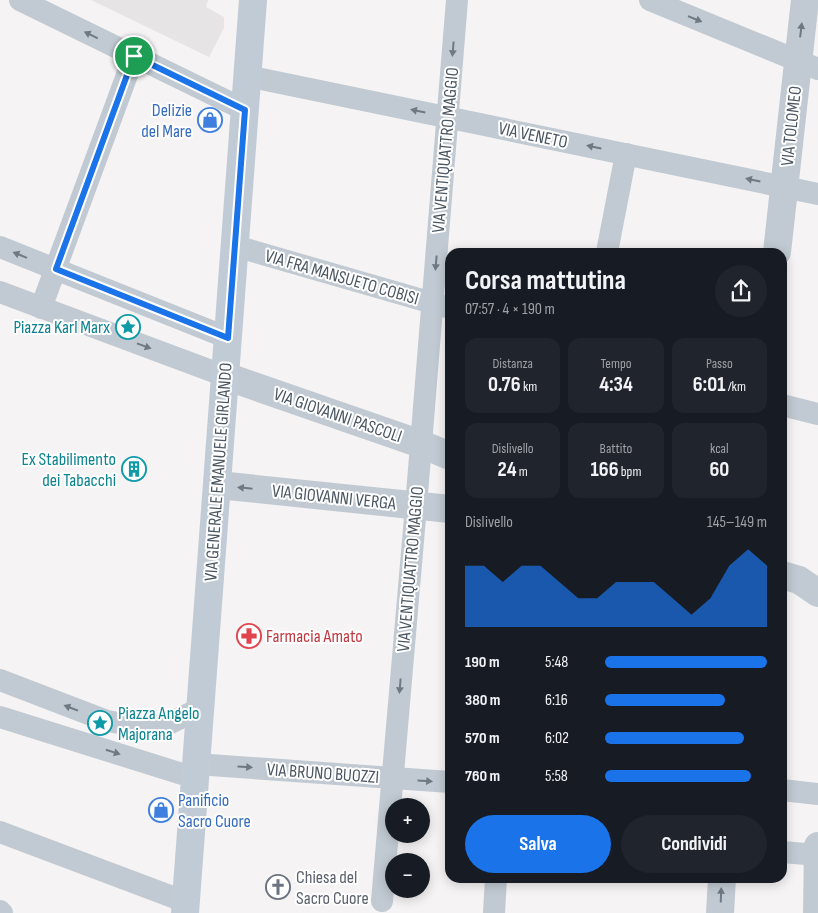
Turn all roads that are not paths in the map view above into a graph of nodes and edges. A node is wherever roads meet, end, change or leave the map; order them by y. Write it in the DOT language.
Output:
graph roads {
  1 [pos="20,0"];
  2 [pos="253,0"];
  3 [pos="457,0"];
  4 [pos="650,0"];
  5 [pos="805,0"];
  6 [pos="134,56"];
  7 [pos="808,65"];
  8 [pos="247,76"];
  9 [pos="245,110"];
  10 [pos="448,117"];
  11 [pos="626,154"];
  12 [pos="784,187"];
  13 [pos="818,194"];
  14 [pos="0,246"];
  15 [pos="235,246"];
  16 [pos="608,248"];
  17 [pos="777,248"];
  18 [pos="59,260"];
  19 [pos="0,292"];
  20 [pos="441,306"];
  21 [pos="41,308"];
  22 [pos="228,338"];
  23 [pos="225,376"];
  24 [pos="787,406"];
  25 [pos="818,414"];
  26 [pos="421,444"];
  27 [pos="445,454"];
  28 [pos="218,485"];
  29 [pos="416,506"];
  30 [pos="445,508"];
  31 [pos="0,680"];
  32 [pos="200,708"];
  33 [pos="0,717"];
  34 [pos="196,771"];
  35 [pos="392,778"];
  36 [pos="445,782"];
  37 [pos="787,791"];
  38 [pos="818,794"];
  39 [pos="0,832"];
  40 [pos="787,852"];
  41 [pos="818,852"];
  42 [pos="496,883"];
  43 [pos="722,883"];
  44 [pos="382,900"];
  45 [pos="186,907"];
  46 [pos="494,913"];
  47 [pos="720,913"];
  48 [pos="817,913"];
  6 -- 1 [label="street, one-way"];
  2 -- 8 [label="main road, VIA GENERALE EMANUELE GIRLANDO"];
  3 -- 10 [label="street, VIA VENTIQUATTRO MAGGIO, one-way"];
  4 -- 7 [label="street, one-way"];
  7 -- 5 [label="street, VIA TOLOMEO, one-way"];
  6 -- 9 [label="street"];
  6 -- 18 [label="street"];
  7 -- 12 [label="street, VIA TOLOMEO"];
  8 -- 9 [label="main road, VIA GENERALE EMANUELE GIRLANDO"];
  10 -- 8 [label="street, VIA VENETO, one-way"];
  9 -- 15 [label="main road, VIA GENERALE EMANUELE GIRLANDO"];
  11 -- 10 [label="street, VIA VENETO, one-way"];
  10 -- 20 [label="street, VIA VENTIQUATTRO MAGGIO, one-way"];
  12 -- 11 [label="street, VIA VENETO, one-way"];
  11 -- 16 [label="street"];
  12 -- 13 [label="street, VIA VENETO"];
  12 -- 17 [label="street, VIA TOLOMEO"];
  18 -- 14 [label="street, one-way"];
  15 -- 20 [label="street, VIA FRA MANSUETO COBISI"];
  15 -- 22 [label="main road, VIA GENERALE EMANUELE GIRLANDO"];
  18 -- 21 [label="street"];
  18 -- 22 [label="street"];
  19 -- 21 [label="street"];
  20 -- 26 [label="street, VIA VENTIQUATTRO MAGGIO"];
  21 -- 23 [label="street, one-way"];
  22 -- 23 [label="main road, VIA GENERALE EMANUELE GIRLANDO"];
  23 -- 26 [label="street, VIA GIOVANNI PASCOLI"];
  23 -- 28 [label="main road, VIA GENERALE EMANUELE GIRLANDO"];
  24 -- 25 [label="street"];
  26 -- 27 [label="street, VIA GIOVANNI PASCOLI"];
  26 -- 29 [label="street, VIA VENTIQUATTRO MAGGIO"];
  29 -- 28 [label="street, VIA GIOVANNI VERGA, one-way"];
  28 -- 32 [label="main road, VIA GENERALE EMANUELE GIRLANDO"];
  29 -- 30 [label="street, VIA GIOVANNI VERGA"];
  29 -- 35 [label="street, VIA VENTIQUATTRO MAGGIO, one-way"];
  32 -- 31 [label="street, one-way"];
  32 -- 34 [label="main road, VIA GENERALE EMANUELE GIRLANDO"];
  33 -- 34 [label="street, VIA BRUNO BUOZZI, one-way"];
  34 -- 35 [label="street, VIA BRUNO BUOZZI, one-way"];
  34 -- 45 [label="main road, VIA GENERALE EMANUELE GIRLANDO"];
  35 -- 36 [label="street, VIA BRUNO BUOZZI, one-way"];
  35 -- 44 [label="street, VIA VENTIQUATTRO MAGGIO"];
  37 -- 38 [label="street"];
  39 -- 45 [label="street"];
  40 -- 41 [label="street"];
  41 -- 48 [label="street"];
  42 -- 46 [label="street"];
  47 -- 43 [label="street, one-way"];
}
